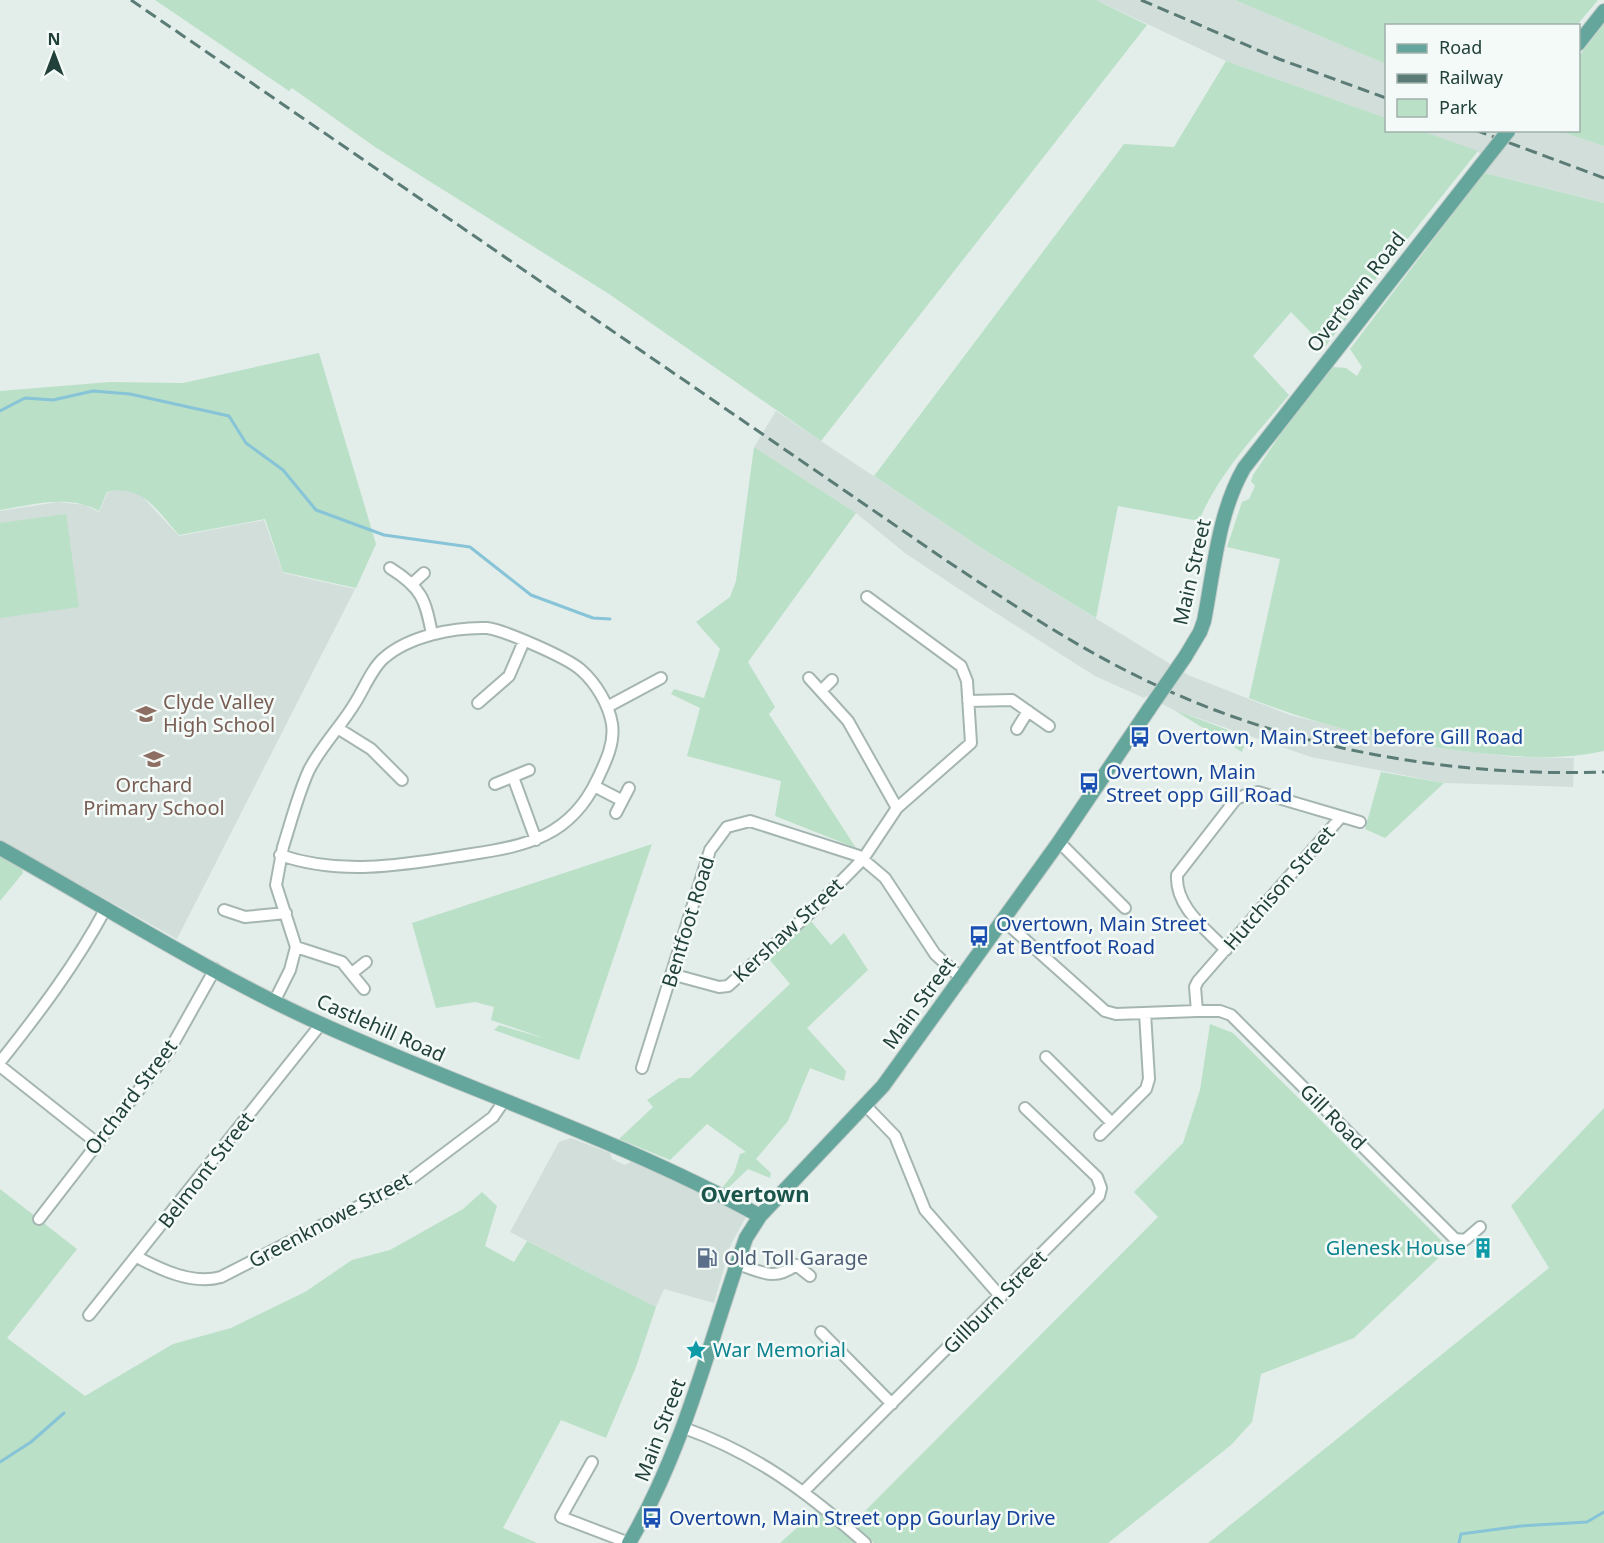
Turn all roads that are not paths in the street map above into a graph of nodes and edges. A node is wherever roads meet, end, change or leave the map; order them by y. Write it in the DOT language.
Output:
graph roads {
  1 [pos="1604,11"];
  2 [pos="1580,41"];
  3 [pos="1507,132"];
  4 [pos="1236,481"];
  5 [pos="390,568"];
  6 [pos="424,573"];
  7 [pos="413,583"];
  8 [pos="867,597"];
  9 [pos="432,634"];
  10 [pos="524,640"];
  11 [pos="661,678"];
  12 [pos="809,678"];
  13 [pos="831,680"];
  14 [pos="821,691"];
  15 [pos="968,701"];
  16 [pos="477,703"];
  17 [pos="607,707"];
  18 [pos="1028,711"];
  19 [pos="1049,726"];
  20 [pos="339,729"];
  21 [pos="1017,729"];
  22 [pos="529,770"];
  23 [pos="513,777"];
  24 [pos="402,780"];
  25 [pos="495,784"];
  26 [pos="594,786"];
  27 [pos="630,788"];
  28 [pos="621,800"];
  29 [pos="897,808"];
  30 [pos="616,813"];
  31 [pos="1341,817"];
  32 [pos="1360,822"];
  33 [pos="536,840"];
  34 [pos="1059,842"];
  35 [pos="0,848"];
  36 [pos="280,855"];
  37 [pos="863,859"];
  38 [pos="106,908"];
  39 [pos="1125,908"];
  40 [pos="224,910"];
  41 [pos="286,913"];
  42 [pos="1003,920"];
  43 [pos="296,947"];
  44 [pos="1226,950"];
  45 [pos="366,962"];
  46 [pos="215,969"];
  47 [pos="352,973"];
  48 [pos="671,975"];
  49 [pos="962,979"];
  50 [pos="364,989"];
  51 [pos="274,1002"];
  52 [pos="1197,1011"];
  53 [pos="1145,1013"];
  54 [pos="321,1024"];
  55 [pos="1046,1056"];
  56 [pos="0,1064"];
  57 [pos="642,1068"];
  58 [pos="504,1101"];
  59 [pos="866,1106"];
  60 [pos="1025,1108"];
  61 [pos="1112,1123"];
  62 [pos="1100,1135"];
  63 [pos="97,1143"];
  64 [pos="760,1216"];
  65 [pos="39,1219"];
  66 [pos="1480,1227"];
  67 [pos="137,1257"];
  68 [pos="737,1264"];
  69 [pos="810,1276"];
  70 [pos="1001,1297"];
  71 [pos="89,1316"];
  72 [pos="821,1332"];
  73 [pos="892,1404"];
  74 [pos="684,1428"];
  75 [pos="592,1462"];
  76 [pos="804,1491"];
  77 [pos="629,1543"];
  78 [pos="864,1543"];
  1 -- 2 [label="main road"];
  3 -- 4 [label="main road, Overtown Road, bridge"];
  4 -- 34 [label="main road, Main Street, bridge"];
  5 -- 7 [label="street"];
  6 -- 7 [label="street"];
  7 -- 9 [label="street"];
  8 -- 15 [label="street"];
  9 -- 10 [label="street"];
  9 -- 20 [label="street"];
  10 -- 16 [label="street"];
  10 -- 17 [label="street"];
  11 -- 17 [label="street"];
  12 -- 14 [label="street"];
  13 -- 14 [label="street"];
  14 -- 29 [label="street"];
  15 -- 18 [label="street"];
  15 -- 29 [label="street"];
  17 -- 26 [label="street"];
  18 -- 19 [label="street"];
  18 -- 21 [label="street"];
  20 -- 24 [label="street"];
  20 -- 36 [label="street"];
  22 -- 23 [label="street"];
  23 -- 25 [label="street"];
  23 -- 33 [label="street"];
  26 -- 28 [label="street"];
  26 -- 33 [label="street"];
  27 -- 28 [label="street"];
  28 -- 30 [label="street"];
  29 -- 37 [label="street"];
  31 -- 32 [label="street"];
  31 -- 44 [label="street, Hutchison Street"];
  31 -- 44 [label="street"];
  33 -- 36 [label="street"];
  34 -- 39 [label="street"];
  34 -- 42 [label="main road, Main Street"];
  35 -- 38 [label="main road, Castlehill Road"];
  36 -- 41 [label="street"];
  37 -- 48 [label="street, Kershaw Street"];
  37 -- 48 [label="street, Bentfoot Road"];
  37 -- 49 [label="street, Bentfoot Road"];
  38 -- 46 [label="main road, Castlehill Road"];
  38 -- 56 [label="street"];
  40 -- 41 [label="street"];
  41 -- 43 [label="street"];
  42 -- 49 [label="main road, Main Street"];
  42 -- 53 [label="street, Gill Road"];
  43 -- 47 [label="street"];
  43 -- 51 [label="street"];
  44 -- 52 [label="street, Hutchison Street"];
  45 -- 47 [label="street"];
  46 -- 51 [label="main road, Castlehill Road"];
  46 -- 63 [label="street, Orchard Street"];
  47 -- 50 [label="street"];
  48 -- 57 [label="street, Bentfoot Road"];
  49 -- 59 [label="main road, Main Street"];
  51 -- 54 [label="main road, Castlehill Road"];
  52 -- 53 [label="street, Gill Road"];
  52 -- 66 [label="street, Gill Road"];
  53 -- 61 [label="street"];
  54 -- 58 [label="main road, Castlehill Road"];
  54 -- 67 [label="street, Belmont Street"];
  55 -- 61 [label="street"];
  56 -- 63 [label="street"];
  58 -- 64 [label="main road, Castlehill Road"];
  58 -- 67 [label="street, Greenknowe Street"];
  59 -- 64 [label="main road, Main Street"];
  59 -- 70 [label="street"];
  60 -- 70 [label="street, Gillburn Street"];
  61 -- 62 [label="street"];
  63 -- 65 [label="street, Orchard Street"];
  64 -- 68 [label="main road, Main Street"];
  67 -- 71 [label="street, Belmont Street"];
  68 -- 69 [label="street"];
  68 -- 74 [label="main road, Main Street"];
  70 -- 73 [label="street, Gillburn Street"];
  72 -- 73 [label="street"];
  73 -- 76 [label="street, Gillburn Street"];
  74 -- 76 [label="street"];
  74 -- 77 [label="main road, Main Street"];
  75 -- 77 [label="street"];
  76 -- 78 [label="street"];
}
